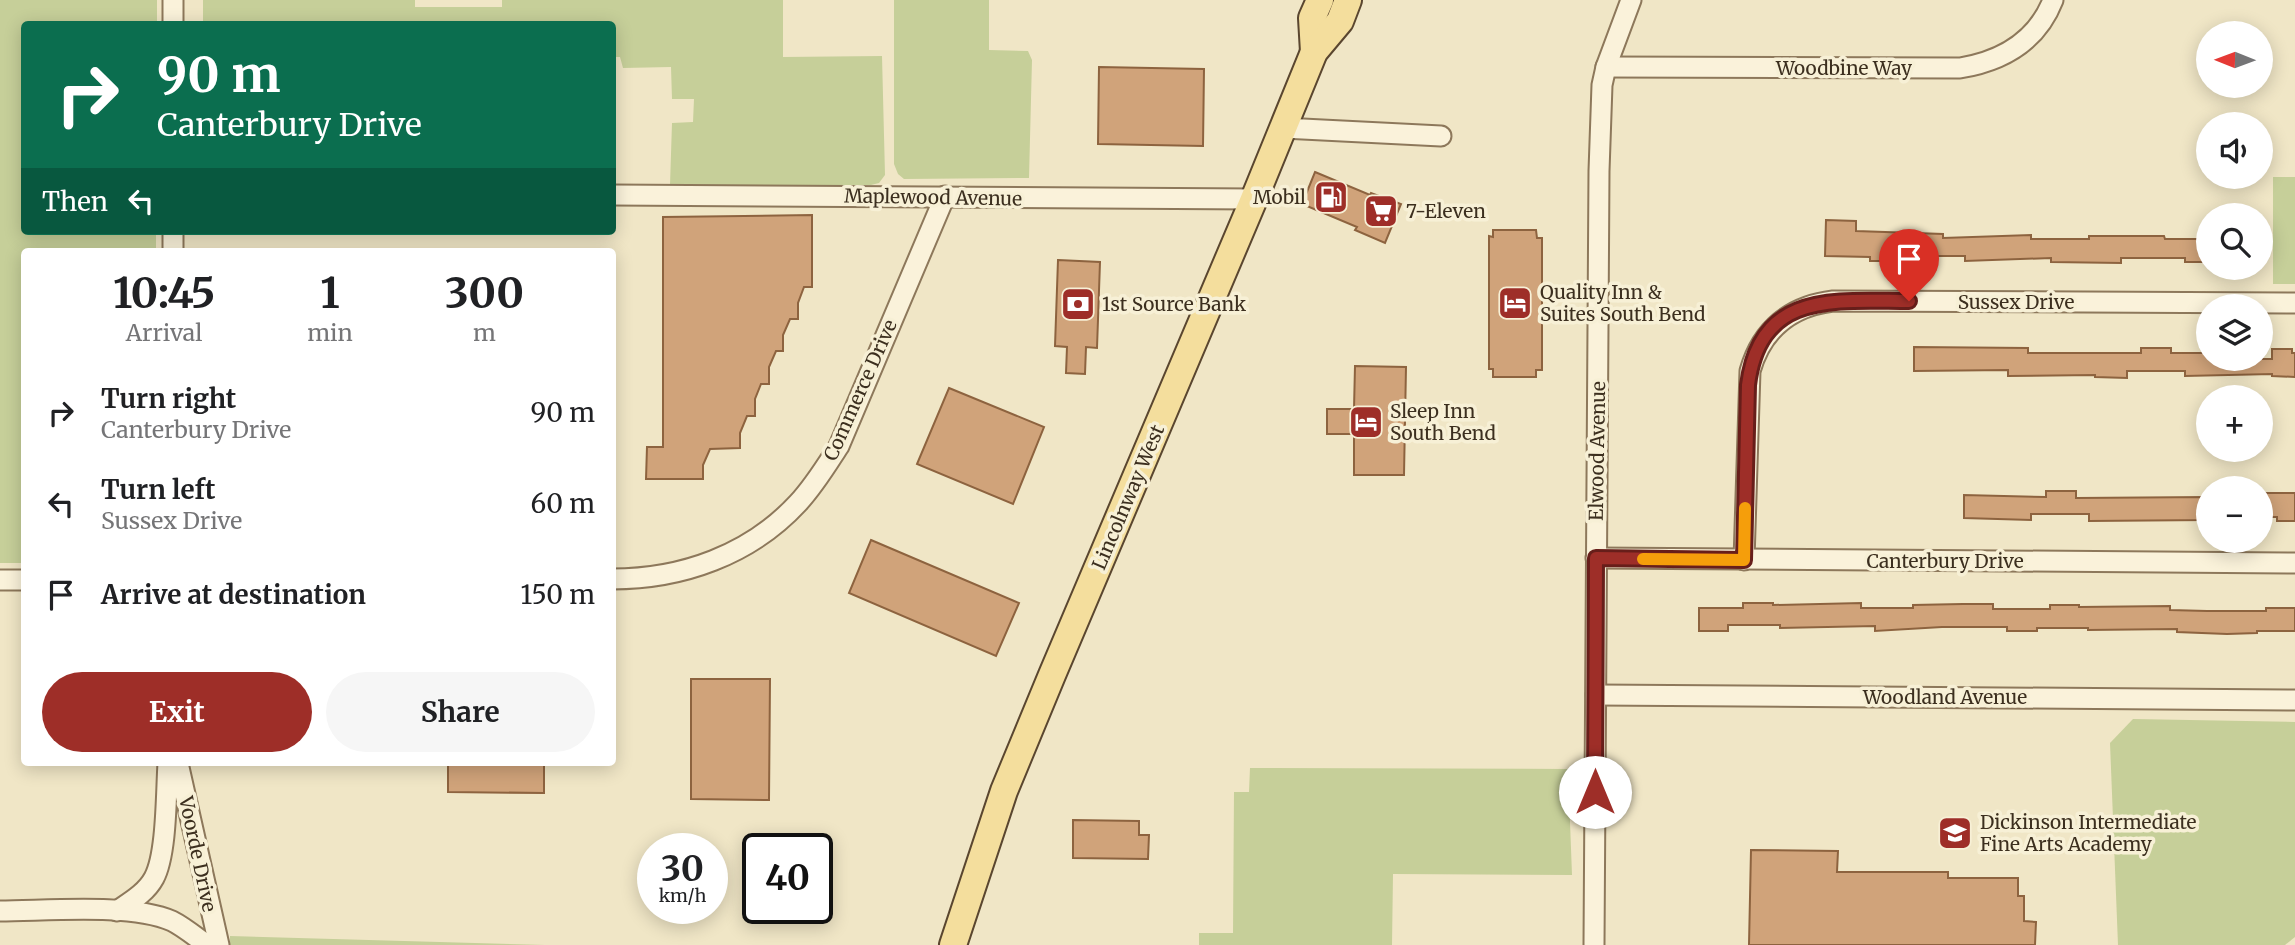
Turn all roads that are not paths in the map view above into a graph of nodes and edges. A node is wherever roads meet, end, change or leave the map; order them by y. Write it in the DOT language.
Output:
graph roads {
  1 [pos="173,0"];
  2 [pos="1320,0"];
  3 [pos="1349,0"];
  4 [pos="1631,0"];
  5 [pos="2053,0"];
  6 [pos="173,21"];
  7 [pos="1314,52"];
  8 [pos="1606,67"];
  9 [pos="1283,128"];
  10 [pos="1441,136"];
  11 [pos="616,195"];
  12 [pos="946,196"];
  13 [pos="1254,199"];
  14 [pos="2295,303"];
  15 [pos="1596,558"];
  16 [pos="1744,560"];
  17 [pos="2295,563"];
  18 [pos="616,579"];
  19 [pos="0,580"];
  20 [pos="21,580"];
  21 [pos="1596,695"];
  22 [pos="2295,700"];
  23 [pos="168,766"];
  24 [pos="179,766"];
  25 [pos="0,911"];
  26 [pos="117,911"];
  27 [pos="207,945"];
  28 [pos="219,945"];
  29 [pos="953,945"];
  30 [pos="1594,945"];
  1 -- 6 [label="street"];
  2 -- 7 [label="main road, Lincolnway West"];
  3 -- 7 [label="main road, Lincolnway West"];
  4 -- 8 [label="street, Elwood Avenue"];
  5 -- 8 [label="street, Woodbine Way"];
  7 -- 9 [label="main road, Lincolnway West"];
  8 -- 15 [label="street, Elwood Avenue"];
  9 -- 10 [label="street"];
  9 -- 13 [label="main road, Lincolnway West"];
  11 -- 12 [label="street, Maplewood Avenue"];
  12 -- 13 [label="street, Maplewood Avenue"];
  12 -- 18 [label="street, Commerce Drive"];
  13 -- 29 [label="main road, Lincolnway West"];
  14 -- 16 [label="street, Sussex Drive"];
  15 -- 16 [label="street, Canterbury Drive"];
  15 -- 21 [label="street, Elwood Avenue"];
  16 -- 17 [label="street, Canterbury Drive"];
  19 -- 20 [label="street"];
  21 -- 22 [label="street, Woodland Avenue"];
  21 -- 30 [label="street, Elwood Avenue"];
  23 -- 26 [label="street, Voorde Drive"];
  24 -- 28 [label="street, Voorde Drive"];
  25 -- 26 [label="street"];
  26 -- 27 [label="street"];
}
